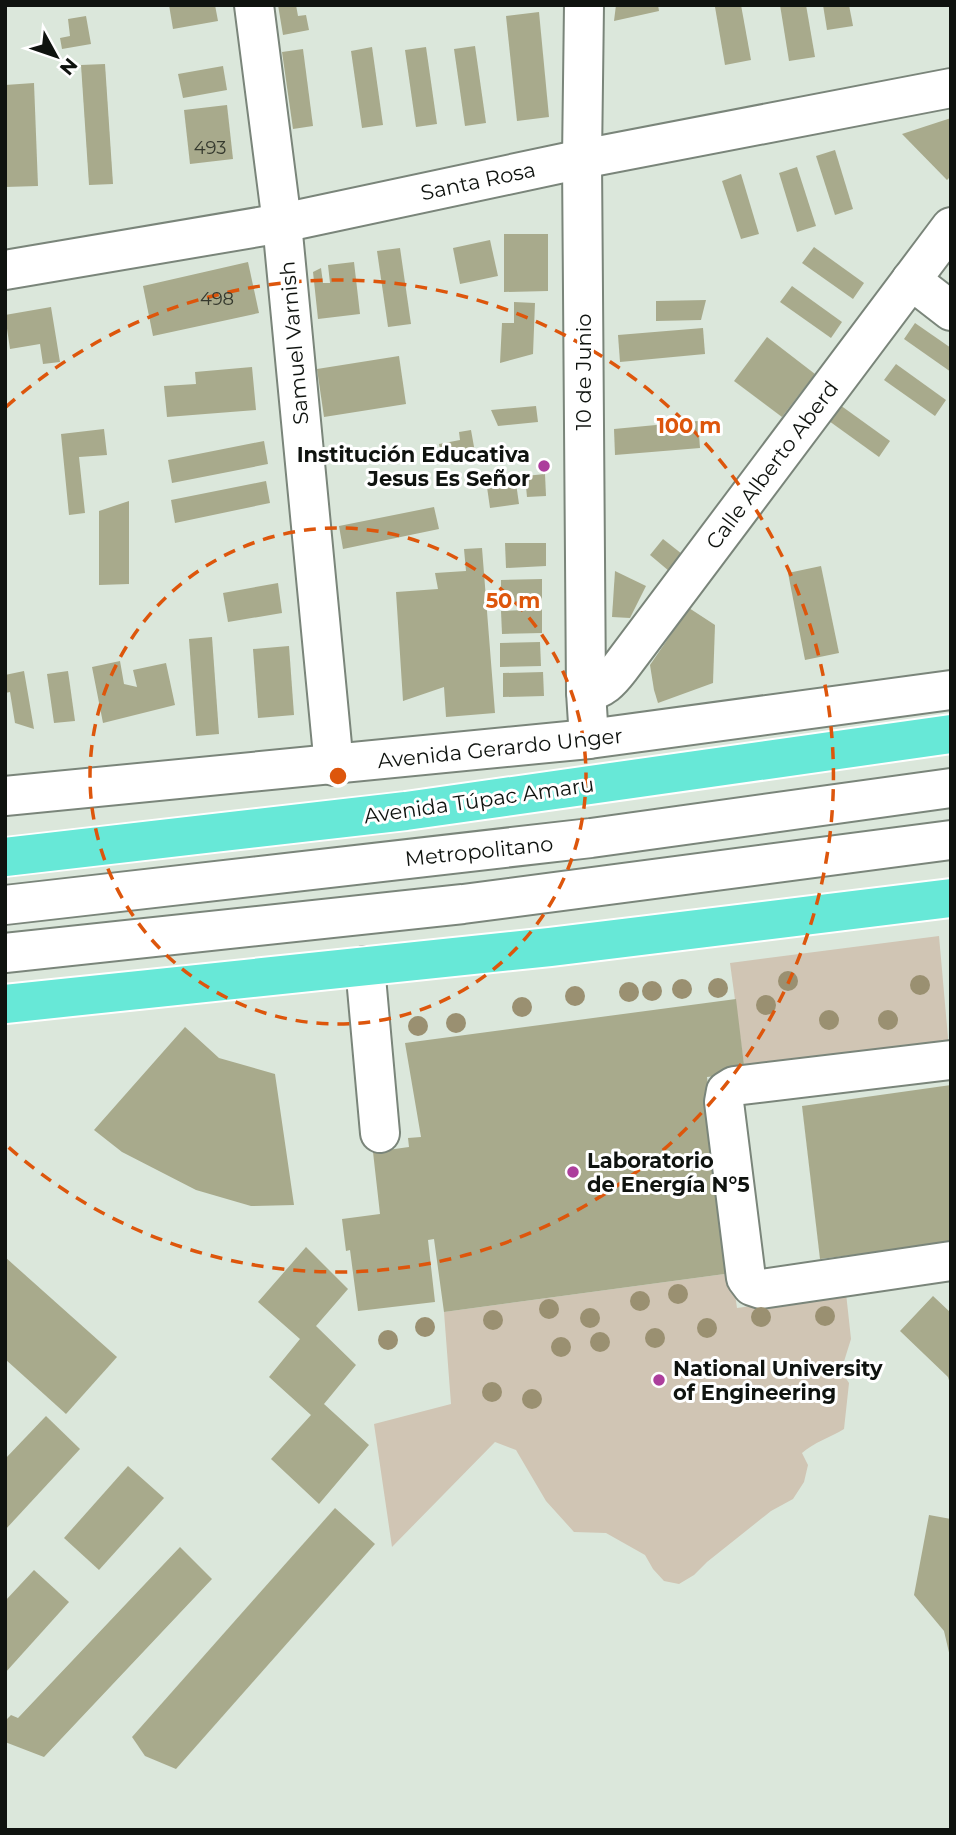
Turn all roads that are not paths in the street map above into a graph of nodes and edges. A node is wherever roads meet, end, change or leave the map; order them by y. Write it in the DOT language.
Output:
graph roads {
  1 [pos="254,5"];
  2 [pos="584,5"];
  3 [pos="951,88"];
  4 [pos="582,159"];
  5 [pos="282,223"];
  6 [pos="951,227"];
  7 [pos="5,270"];
  8 [pos="911,280"];
  9 [pos="951,311"];
  10 [pos="951,690"];
  11 [pos="586,692"];
  12 [pos="951,734"];
  13 [pos="589,739"];
  14 [pos="334,766"];
  15 [pos="951,788"];
  16 [pos="5,796"];
  17 [pos="951,840"];
  18 [pos="5,857"];
  19 [pos="951,898"];
  20 [pos="5,905"];
  21 [pos="5,953"];
  22 [pos="365,966"];
  23 [pos="5,1004"];
  24 [pos="951,1060"];
  25 [pos="380,1133"];
  26 [pos="951,1261"];
  1 -- 5 [label="street, Samuel Varnish"];
  2 -- 4 [label="street, 10 de Junio"];
  3 -- 4 [label="street, Santa Rosa"];
  4 -- 5 [label="street, Santa Rosa"];
  4 -- 11 [label="street, 10 de Junio"];
  5 -- 7 [label="street, Santa Rosa"];
  5 -- 14 [label="street, Samuel Varnish"];
  6 -- 8 [label="street, Calle Alberto Aberd"];
  8 -- 9 [label="street"];
  8 -- 11 [label="street, Calle Alberto Aberd"];
  10 -- 13 [label="street, Avenida Gerardo Unger"];
  11 -- 13 [label="street, 10 de Junio"];
  12 -- 18 [label="main road, Avenida Túpac Amaru"];
  13 -- 14 [label="street, Avenida Gerardo Unger"];
  14 -- 16 [label="street, Avenida Gerardo Unger"];
  15 -- 20 [label="street, Metropolitano"];
  17 -- 21 [label="street"];
  19 -- 22 [label="main road"];
  22 -- 23 [label="main road"];
  22 -- 25 [label="street"];
  24 -- 26 [label="street"];
}
